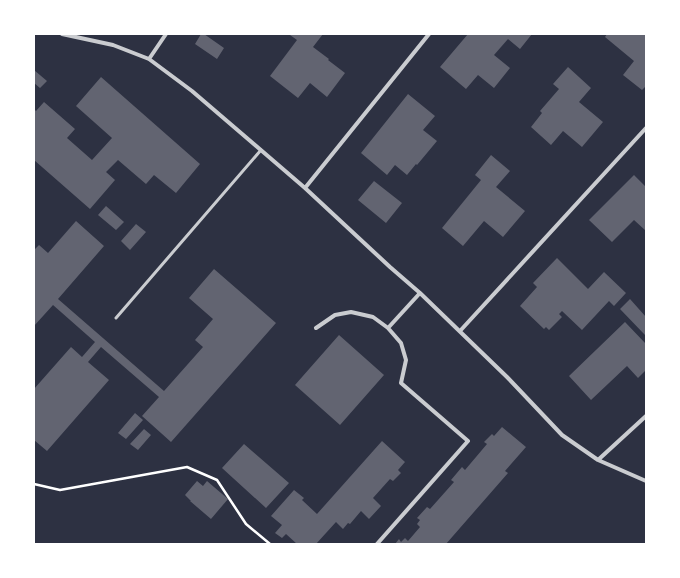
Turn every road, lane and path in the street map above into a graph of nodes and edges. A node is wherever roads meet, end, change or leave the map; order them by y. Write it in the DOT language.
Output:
graph roads {
  1 [pos="62,34"];
  2 [pos="166,34"];
  3 [pos="429,34"];
  4 [pos="149,59"];
  5 [pos="646,128"];
  6 [pos="261,150"];
  7 [pos="305,188"];
  8 [pos="420,293"];
  9 [pos="116,318"];
  10 [pos="316,328"];
  11 [pos="388,328"];
  12 [pos="460,331"];
  13 [pos="646,416"];
  14 [pos="598,460"];
  15 [pos="646,481"];
  16 [pos="34,484"];
  17 [pos="270,544"];
  18 [pos="377,544"];
  1 -- 4 [label="street"];
  2 -- 4 [label="street"];
  3 -- 7 [label="street"];
  4 -- 6 [label="street"];
  5 -- 12 [label="street"];
  6 -- 7 [label="street"];
  6 -- 9 [label="lane"];
  7 -- 8 [label="street"];
  8 -- 11 [label="street"];
  8 -- 12 [label="street"];
  10 -- 11 [label="street"];
  11 -- 18 [label="street"];
  12 -- 14 [label="street"];
  13 -- 14 [label="street"];
  14 -- 15 [label="street"];
  16 -- 17 [label="path"];
}
